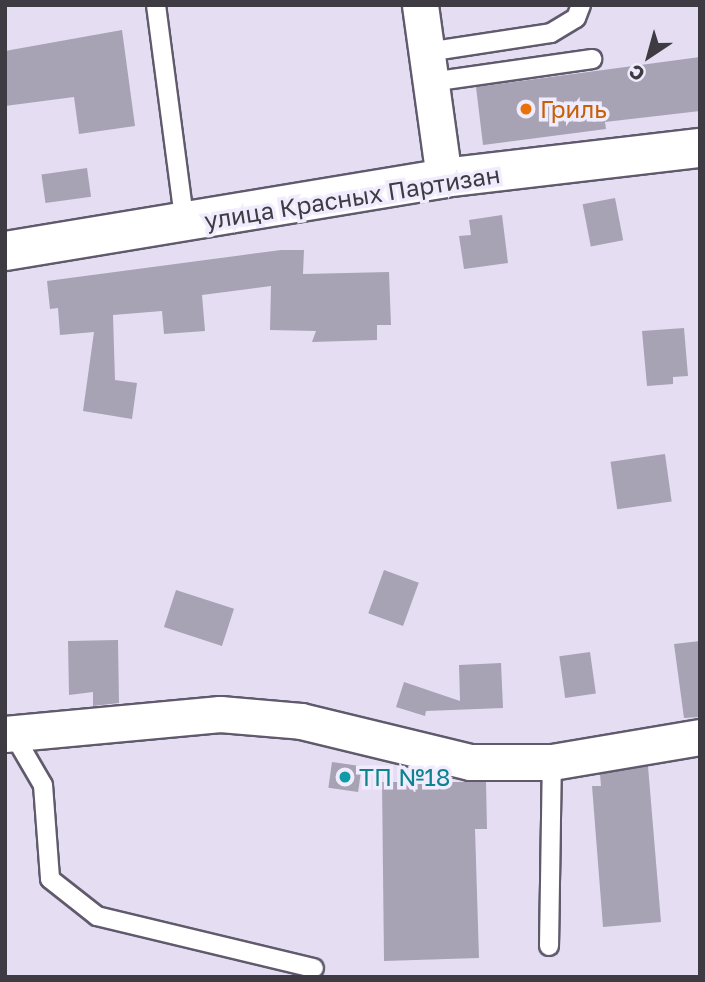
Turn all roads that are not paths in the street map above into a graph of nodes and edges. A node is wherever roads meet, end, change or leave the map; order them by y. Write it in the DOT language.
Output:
graph roads {
  1 [pos="156,5"];
  2 [pos="420,5"];
  3 [pos="581,5"];
  4 [pos="592,59"];
  5 [pos="429,67"];
  6 [pos="700,148"];
  7 [pos="444,178"];
  8 [pos="185,224"];
  9 [pos="5,251"];
  10 [pos="8,733"];
  11 [pos="700,737"];
  12 [pos="552,762"];
  13 [pos="549,946"];
  14 [pos="314,968"];
  1 -- 8 [label="lane"];
  2 -- 5 [label="street"];
  3 -- 5 [label="lane"];
  4 -- 5 [label="lane"];
  5 -- 7 [label="street"];
  6 -- 7 [label="street, улица Красных Партизан"];
  7 -- 8 [label="street, улица Красных Партизан"];
  8 -- 9 [label="street, улица Красных Партизан"];
  10 -- 12 [label="street"];
  10 -- 14 [label="lane"];
  11 -- 12 [label="street"];
  12 -- 13 [label="lane"];
}
